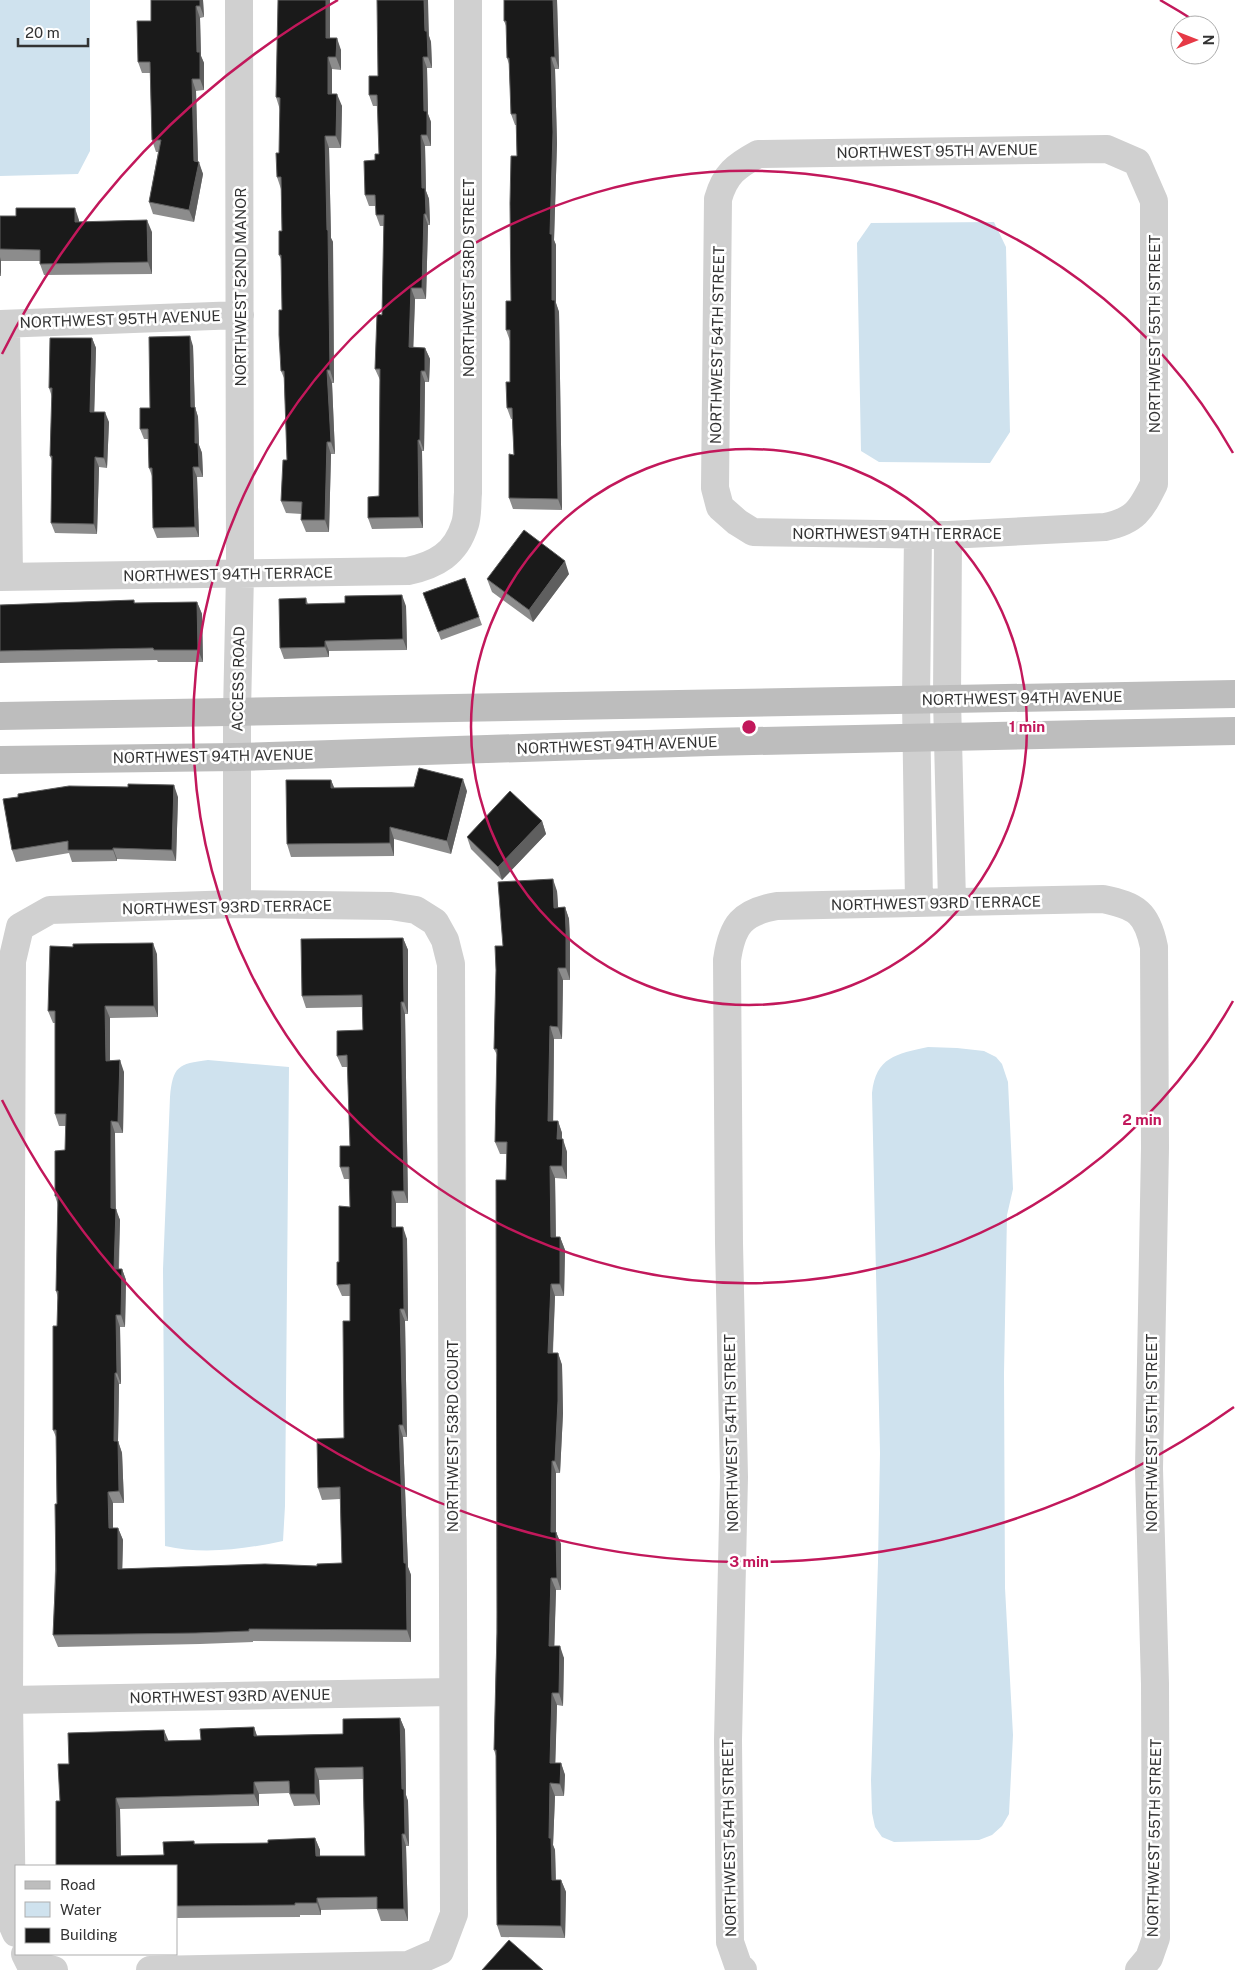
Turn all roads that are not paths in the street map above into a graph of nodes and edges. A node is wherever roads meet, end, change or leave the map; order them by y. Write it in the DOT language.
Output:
graph roads {
  1 [pos="239,0"];
  2 [pos="468,0"];
  3 [pos="1137,162"];
  4 [pos="737,166"];
  5 [pos="240,315"];
  6 [pos="3,324"];
  7 [pos="1143,506"];
  8 [pos="737,522"];
  9 [pos="918,536"];
  10 [pos="948,536"];
  11 [pos="451,552"];
  12 [pos="240,574"];
  13 [pos="5,577"];
  14 [pos="1235,694"];
  15 [pos="947,699"];
  16 [pos="916,700"];
  17 [pos="237,712"];
  18 [pos="0,716"];
  19 [pos="1235,731"];
  20 [pos="948,737"];
  21 [pos="916,738"];
  22 [pos="237,757"];
  23 [pos="0,760"];
  24 [pos="952,902"];
  25 [pos="919,903"];
  26 [pos="237,904"];
  27 [pos="1138,912"];
  28 [pos="435,922"];
  29 [pos="737,925"];
  30 [pos="452,1692"];
  31 [pos="9,1700"];
  32 [pos="15,1931"];
  33 [pos="1144,1964"];
  34 [pos="150,1970"];
  35 [pos="743,1970"];
  1 -- 5 [label="street, NORTHWEST 52ND MANOR"];
  2 -- 11 [label="street, NORTHWEST 53RD STREET"];
  3 -- 4 [label="street, NORTHWEST 95TH AVENUE"];
  3 -- 7 [label="street, NORTHWEST 55TH STREET"];
  4 -- 8 [label="street, NORTHWEST 54TH STREET"];
  5 -- 6 [label="street, NORTHWEST 95TH AVENUE"];
  5 -- 12 [label="street, NORTHWEST 52ND MANOR"];
  6 -- 13 [label="street"];
  7 -- 10 [label="street, NORTHWEST 94TH TERRACE"];
  8 -- 9 [label="street, NORTHWEST 94TH TERRACE"];
  9 -- 10 [label="street, NORTHWEST 94TH TERRACE"];
  9 -- 16 [label="street"];
  10 -- 15 [label="street"];
  11 -- 12 [label="street, NORTHWEST 94TH TERRACE"];
  12 -- 13 [label="street, NORTHWEST 94TH TERRACE"];
  12 -- 17 [label="street, ACCESS ROAD"];
  14 -- 15 [label="street, NORTHWEST 94TH AVENUE"];
  15 -- 16 [label="street, NORTHWEST 94TH AVENUE"];
  15 -- 20 [label="street"];
  16 -- 17 [label="street, NORTHWEST 94TH AVENUE"];
  16 -- 21 [label="street"];
  17 -- 18 [label="street, NORTHWEST 94TH AVENUE"];
  17 -- 22 [label="street, ACCESS ROAD"];
  19 -- 20 [label="street, NORTHWEST 94TH AVENUE"];
  20 -- 21 [label="street, NORTHWEST 94TH AVENUE"];
  20 -- 24 [label="street"];
  21 -- 22 [label="street, NORTHWEST 94TH AVENUE"];
  21 -- 25 [label="street"];
  22 -- 23 [label="street, NORTHWEST 94TH AVENUE"];
  22 -- 26 [label="street, ACCESS ROAD"];
  24 -- 25 [label="street, NORTHWEST 93RD TERRACE"];
  24 -- 27 [label="street, NORTHWEST 93RD TERRACE"];
  25 -- 29 [label="street, NORTHWEST 93RD TERRACE"];
  26 -- 28 [label="street, NORTHWEST 93RD TERRACE"];
  26 -- 31 [label="street, NORTHWEST 93RD TERRACE"];
  27 -- 33 [label="street, NORTHWEST 55TH STREET"];
  28 -- 30 [label="street, NORTHWEST 53RD COURT"];
  29 -- 35 [label="street, NORTHWEST 54TH STREET"];
  30 -- 31 [label="street, NORTHWEST 93RD AVENUE"];
  30 -- 34 [label="street, NORTHWEST 53RD COURT"];
  31 -- 32 [label="street"];
}
